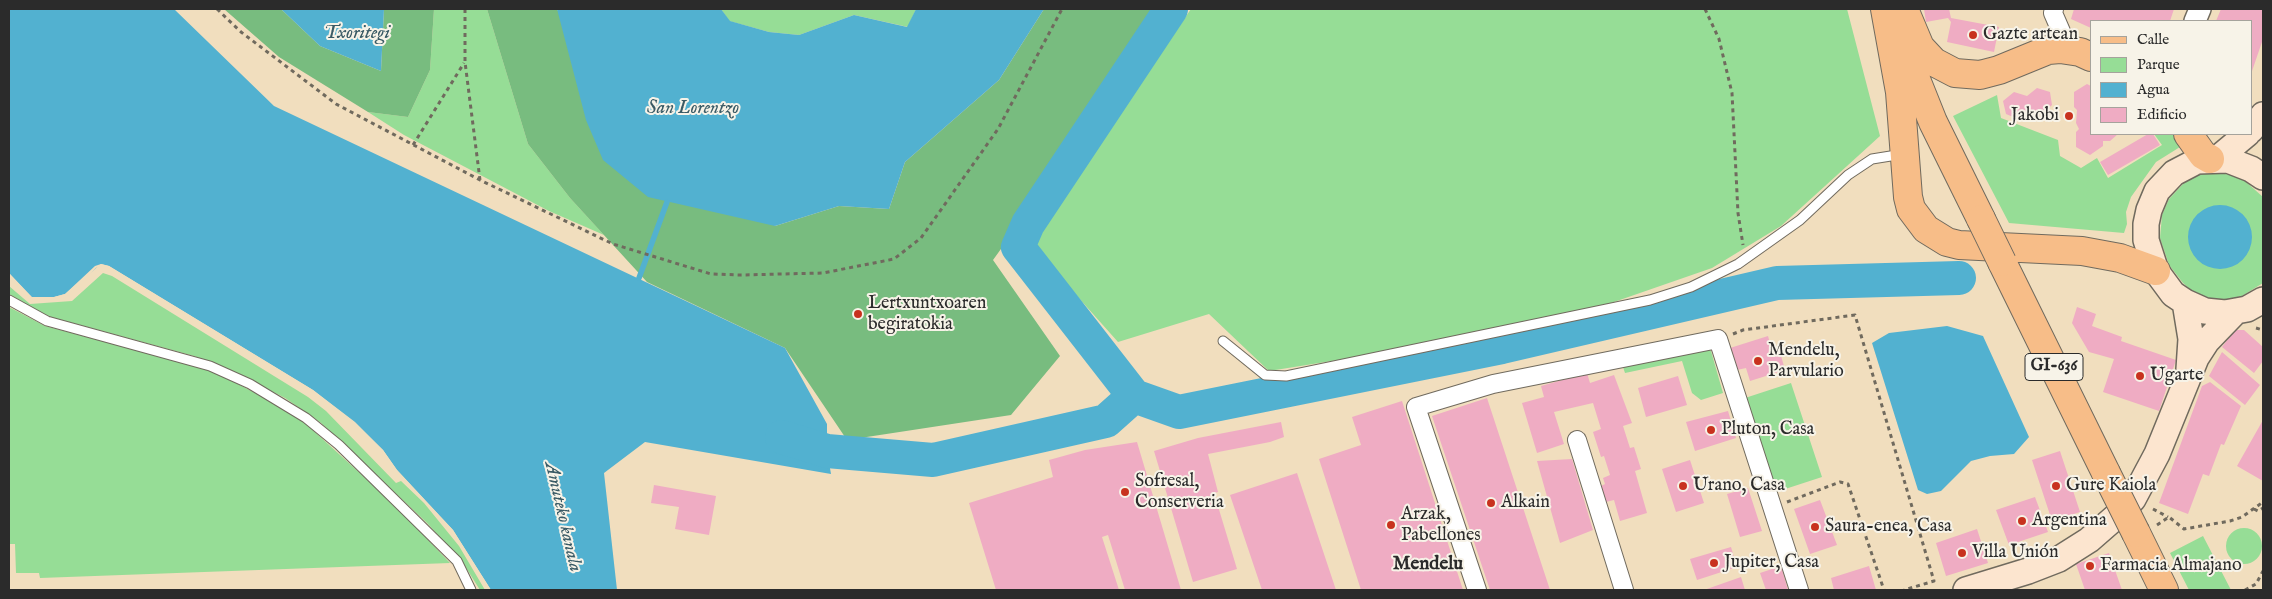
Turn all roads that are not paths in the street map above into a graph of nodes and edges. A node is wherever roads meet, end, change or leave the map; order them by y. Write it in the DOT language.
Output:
graph roads {
  1 [pos="1886,9"];
  2 [pos="1904,9"];
  3 [pos="2054,9"];
  4 [pos="2086,55"];
  5 [pos="2263,115"];
  6 [pos="2252,129"];
  7 [pos="2189,135"];
  8 [pos="2246,135"];
  9 [pos="1906,153"];
  10 [pos="2213,159"];
  11 [pos="2263,177"];
  12 [pos="2156,271"];
  13 [pos="9,300"];
  14 [pos="2185,302"];
  15 [pos="2252,307"];
  16 [pos="1223,340"];
  17 [pos="2188,377"];
  18 [pos="1577,440"];
  19 [pos="471,590"];
  20 [pos="1477,590"];
  21 [pos="1624,590"];
  22 [pos="1800,590"];
  23 [pos="1966,590"];
  24 [pos="2164,590"];
  1 -- 9 [label="main road"];
  1 -- 24 [label="main road, GI-636, bridge"];
  2 -- 4 [label="main road"];
  3 -- 4 [label="street"];
  5 -- 6 [label="main road"];
  7 -- 10 [label="main road"];
  8 -- 10 [label="main road"];
  9 -- 12 [label="main road"];
  9 -- 16 [label="lane"];
  10 -- 11 [label="main road"];
  10 -- 12 [label="main road"];
  12 -- 14 [label="main road"];
  13 -- 19 [label="lane"];
  14 -- 15 [label="main road"];
  14 -- 17 [label="main road"];
  15 -- 17 [label="main road"];
  17 -- 23 [label="main road"];
  18 -- 21 [label="street"];
  20 -- 22 [label="street"];
}
